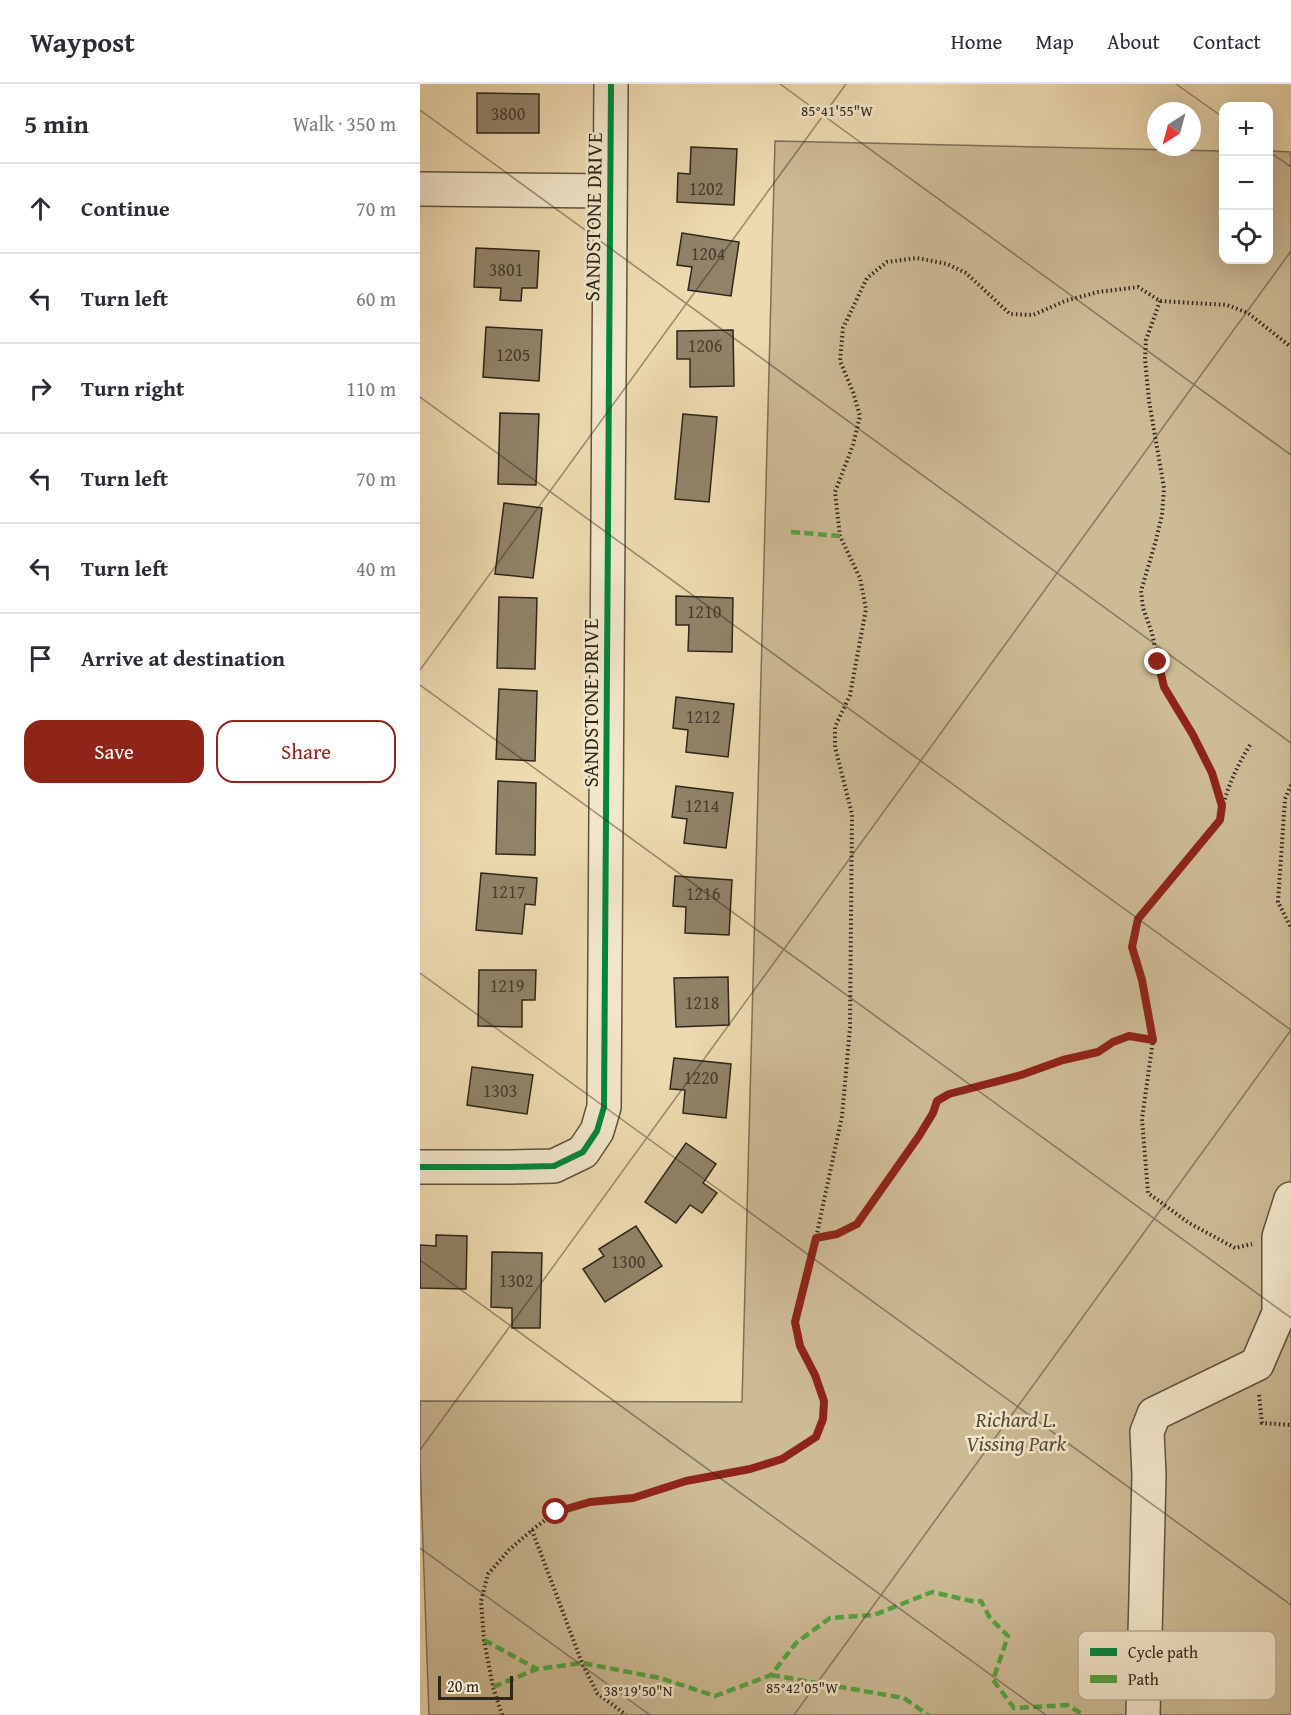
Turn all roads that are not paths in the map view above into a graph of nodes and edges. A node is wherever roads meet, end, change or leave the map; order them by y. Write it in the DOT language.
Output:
graph roads {
  1 [pos="611,84"];
  2 [pos="420,189"];
  3 [pos="610,191"];
  4 [pos="420,1167"];
  5 [pos="1291,1199"];
  6 [pos="1145,1631"];
  7 [pos="1143,1700"];
  8 [pos="1143,1715"];
  1 -- 3 [label="street, SANDSTONE DRIVE"];
  2 -- 3 [label="street"];
  3 -- 4 [label="street, SANDSTONE DRIVE"];
  5 -- 6 [label="street"];
  7 -- 8 [label="street"];
}
